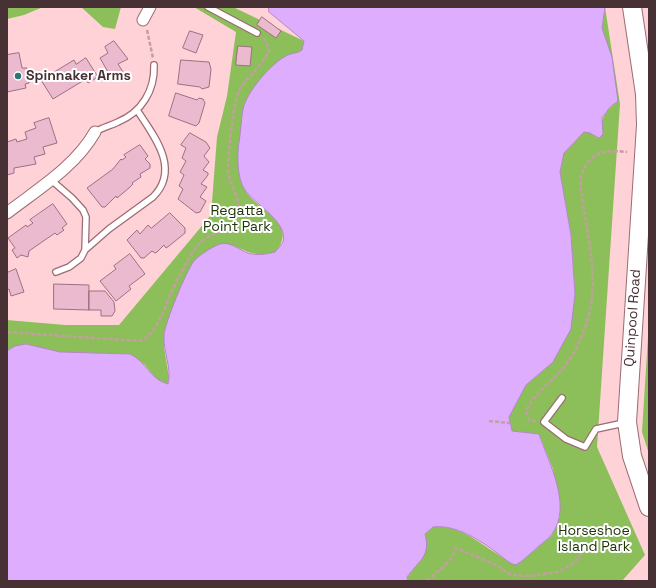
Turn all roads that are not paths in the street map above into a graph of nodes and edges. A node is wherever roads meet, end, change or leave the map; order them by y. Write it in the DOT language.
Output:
graph roads {
  1 [pos="150,7"];
  2 [pos="208,7"];
  3 [pos="632,7"];
  4 [pos="143,20"];
  5 [pos="257,33"];
  6 [pos="154,65"];
  7 [pos="137,110"];
  8 [pos="95,132"];
  9 [pos="49,181"];
  10 [pos="7,213"];
  11 [pos="85,250"];
  12 [pos="56,272"];
  13 [pos="562,398"];
  14 [pos="627,422"];
  15 [pos="649,507"];
  1 -- 4 [label="street"];
  2 -- 5 [label="lane"];
  3 -- 14 [label="main road, Quinpool Road"];
  6 -- 7 [label="lane"];
  7 -- 8 [label="lane"];
  7 -- 11 [label="lane"];
  8 -- 9 [label="street"];
  9 -- 10 [label="street"];
  9 -- 11 [label="lane"];
  11 -- 12 [label="lane"];
  13 -- 14 [label="lane"];
  14 -- 15 [label="main road, Quinpool Road"];
}
